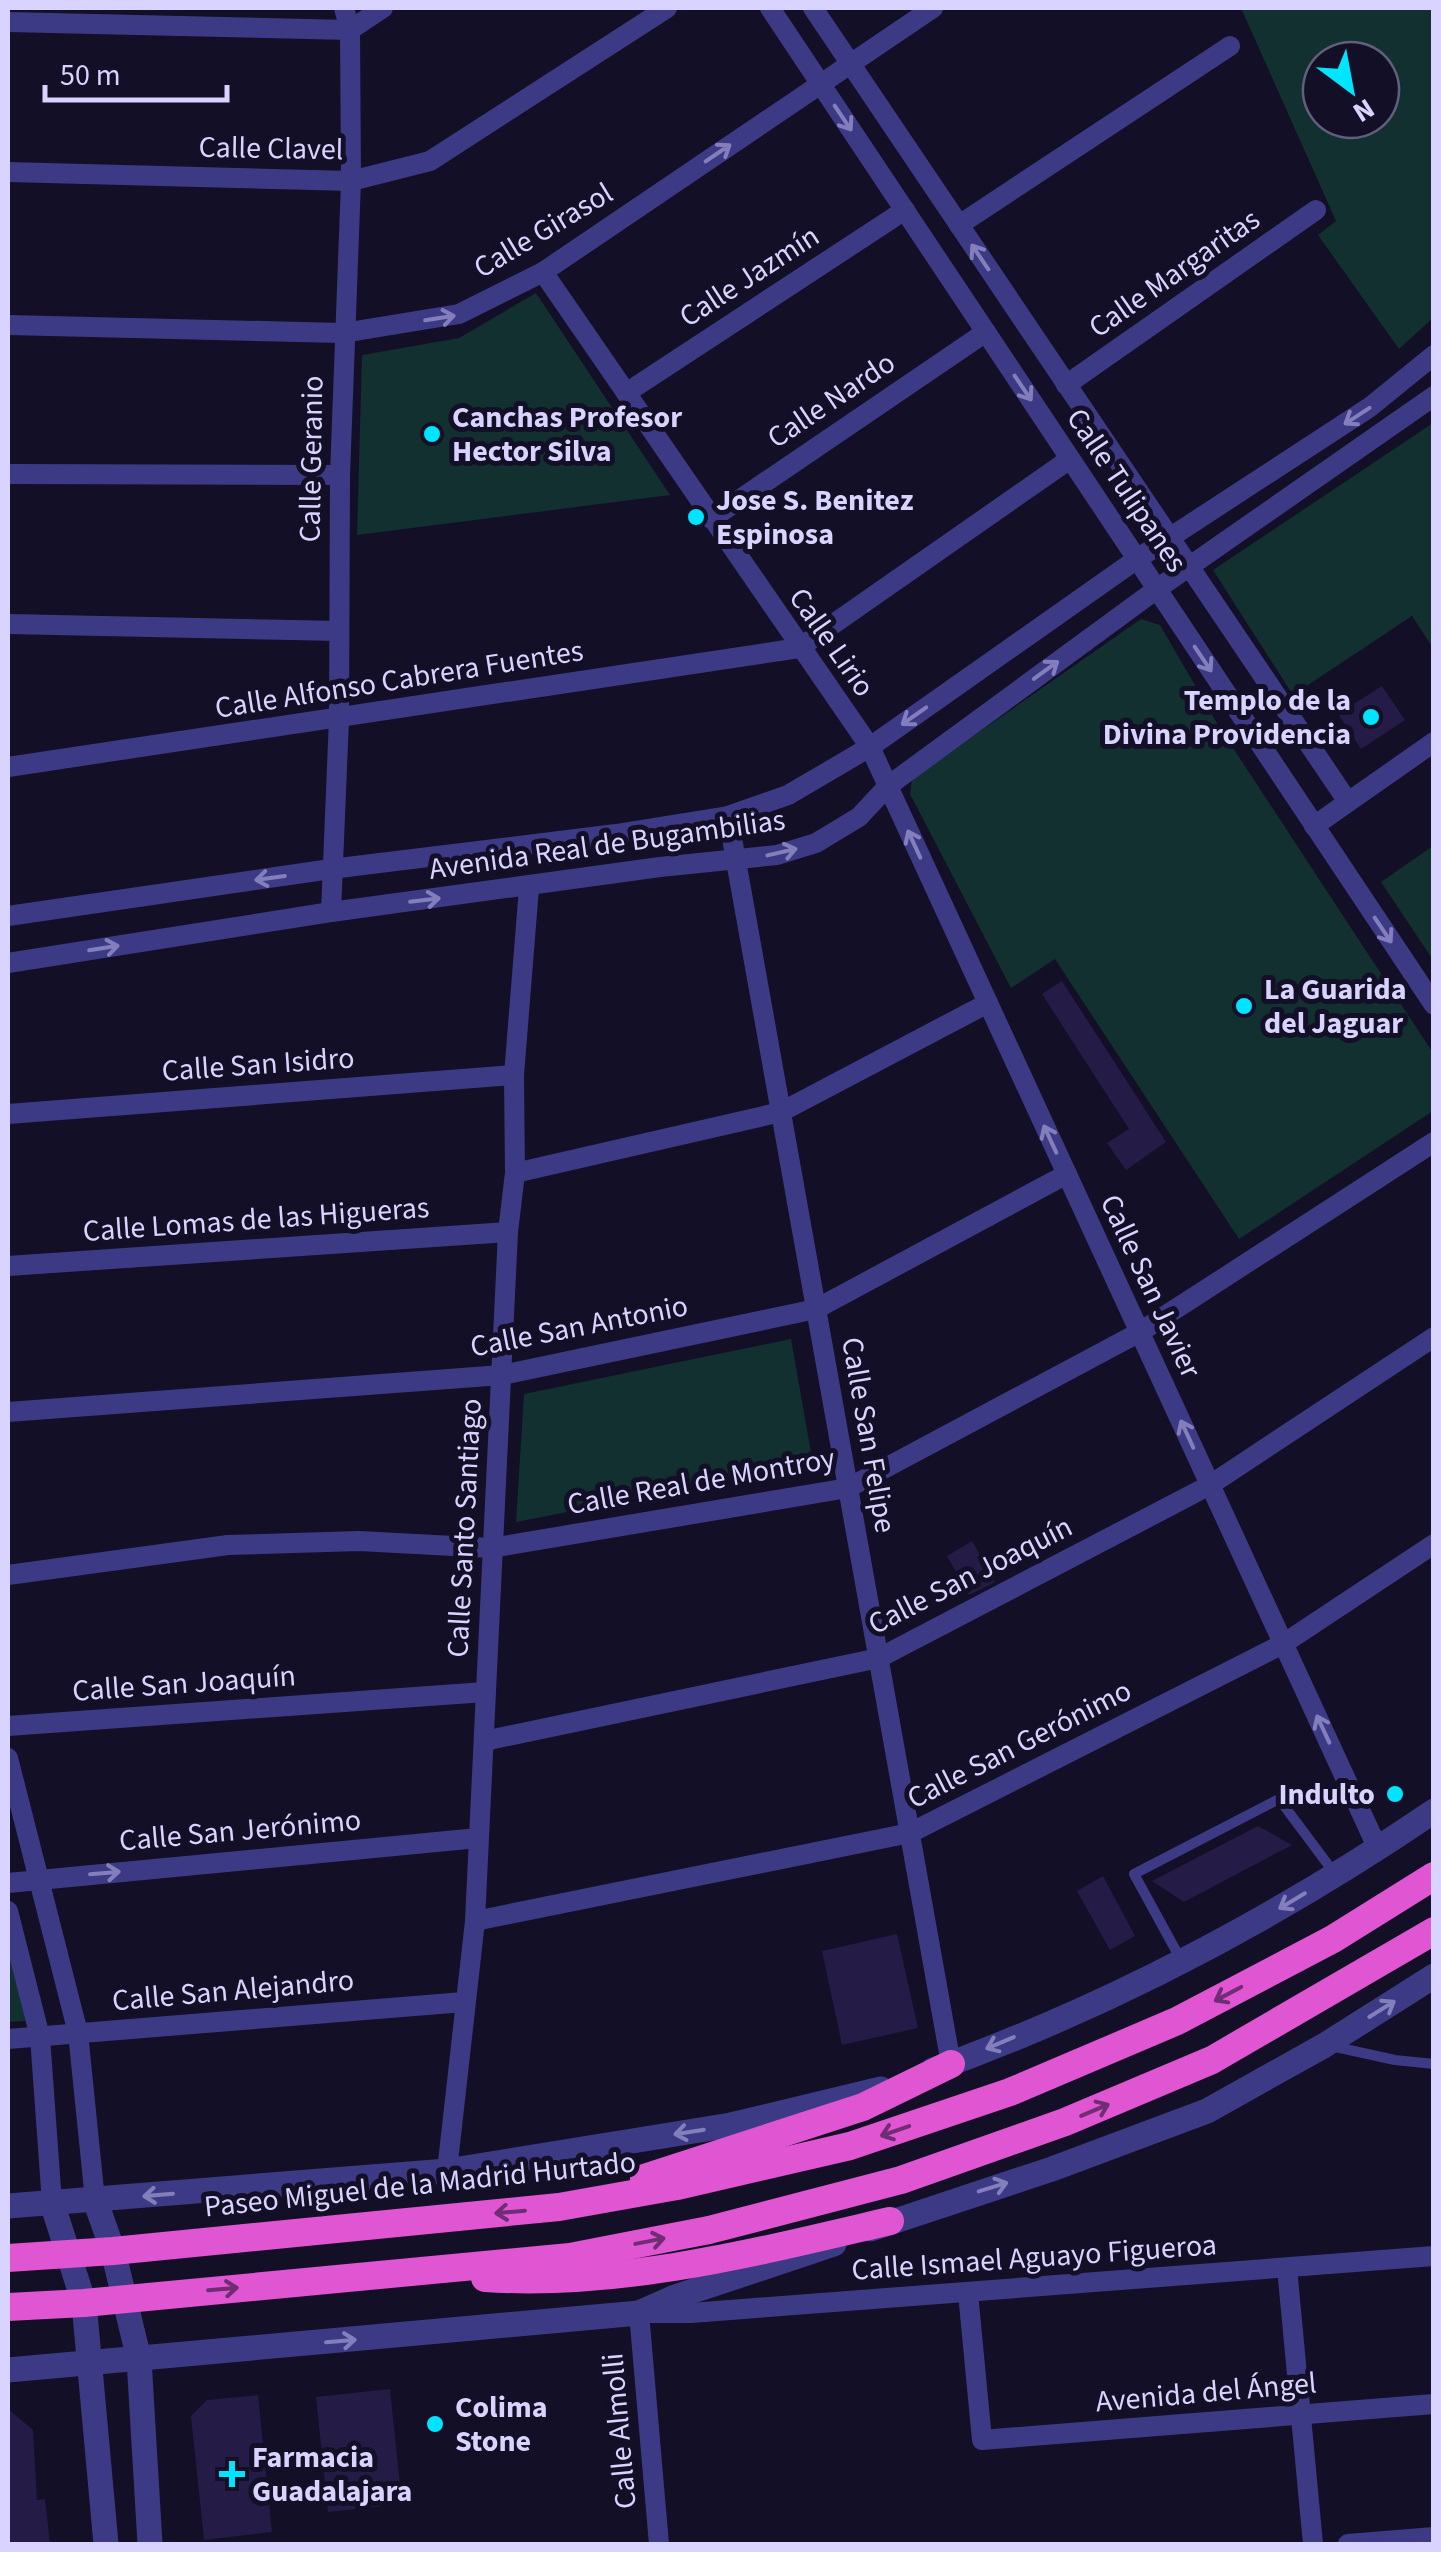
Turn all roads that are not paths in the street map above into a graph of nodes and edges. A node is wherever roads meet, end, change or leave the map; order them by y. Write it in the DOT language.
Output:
graph roads {
  1 [pos="344,8"];
  2 [pos="383,8"];
  3 [pos="667,8"];
  4 [pos="770,8"];
  5 [pos="813,8"];
  6 [pos="933,8"];
  7 [pos="8,22"];
  8 [pos="350,30"];
  9 [pos="1230,46"];
  10 [pos="850,63"];
  11 [pos="820,83"];
  12 [pos="8,172"];
  13 [pos="350,181"];
  14 [pos="905,210"];
  15 [pos="1316,210"];
  16 [pos="959,226"];
  17 [pos="544,272"];
  18 [pos="8,325"];
  19 [pos="986,332"];
  20 [pos="343,333"];
  21 [pos="1434,356"];
  22 [pos="1066,386"];
  23 [pos="626,393"];
  24 [pos="1388,393"];
  25 [pos="1434,396"];
  26 [pos="1400,420"];
  27 [pos="1070,459"];
  28 [pos="8,474"];
  29 [pos="340,475"];
  30 [pos="711,518"];
  31 [pos="1170,538"];
  32 [pos="1137,560"];
  33 [pos="1189,567"];
  34 [pos="1157,589"];
  35 [pos="8,624"];
  36 [pos="339,631"];
  37 [pos="798,648"];
  38 [pos="340,718"];
  39 [pos="1434,742"];
  40 [pos="870,747"];
  41 [pos="8,767"];
  42 [pos="888,786"];
  43 [pos="1348,802"];
  44 [pos="728,816"];
  45 [pos="1314,826"];
  46 [pos="736,858"];
  47 [pos="331,869"];
  48 [pos="529,888"];
  49 [pos="331,912"];
  50 [pos="8,916"];
  51 [pos="8,963"];
  52 [pos="988,1003"];
  53 [pos="1434,1005"];
  54 [pos="514,1074"];
  55 [pos="781,1112"];
  56 [pos="8,1114"];
  57 [pos="1434,1142"];
  58 [pos="514,1173"];
  59 [pos="1067,1174"];
  60 [pos="508,1232"];
  61 [pos="8,1266"];
  62 [pos="816,1310"];
  63 [pos="1140,1332"];
  64 [pos="1434,1337"];
  65 [pos="502,1376"];
  66 [pos="8,1412"];
  67 [pos="1210,1485"];
  68 [pos="848,1488"];
  69 [pos="1434,1544"];
  70 [pos="491,1548"];
  71 [pos="8,1575"];
  72 [pos="1284,1644"];
  73 [pos="879,1658"];
  74 [pos="485,1692"];
  75 [pos="8,1726"];
  76 [pos="484,1741"];
  77 [pos="8,1758"];
  78 [pos="1434,1812"];
  79 [pos="910,1833"];
  80 [pos="478,1838"];
  81 [pos="1378,1849"];
  82 [pos="1336,1875"];
  83 [pos="1434,1876"];
  84 [pos="37,1880"];
  85 [pos="8,1882"];
  86 [pos="8,1912"];
  87 [pos="475,1922"];
  88 [pos="1434,1930"];
  89 [pos="1182,1961"];
  90 [pos="1434,1976"];
  91 [pos="464,2002"];
  92 [pos="78,2033"];
  93 [pos="40,2037"];
  94 [pos="8,2039"];
  95 [pos="1326,2044"];
  96 [pos="951,2064"];
  97 [pos="1434,2064"];
  98 [pos="448,2171"];
  99 [pos="95,2200"];
  100 [pos="52,2202"];
  101 [pos="8,2206"];
  102 [pos="560,2207"];
  103 [pos="890,2221"];
  104 [pos="113,2251"];
  105 [pos="67,2255"];
  106 [pos="1434,2256"];
  107 [pos="8,2258"];
  108 [pos="1287,2268"];
  109 [pos="394,2273"];
  110 [pos="968,2293"];
  111 [pos="126,2297"];
  112 [pos="84,2303"];
  113 [pos="8,2307"];
  114 [pos="638,2313"];
  115 [pos="140,2360"];
  116 [pos="90,2363"];
  117 [pos="8,2370"];
  118 [pos="1434,2404"];
  119 [pos="1300,2414"];
  120 [pos="1434,2537"];
  121 [pos="106,2544"];
  122 [pos="150,2544"];
  123 [pos="659,2544"];
  124 [pos="1313,2544"];
  125 [pos="1348,2544"];
  1 -- 8 [label="street, Calle Geranio"];
  2 -- 8 [label="street"];
  3 -- 13 [label="street, Calle Clavel"];
  4 -- 11 [label="street, Calle Tulipanes"];
  5 -- 10 [label="street, Calle Tulipanes"];
  6 -- 10 [label="street, Calle Girasol"];
  7 -- 8 [label="street"];
  8 -- 13 [label="street, Calle Geranio"];
  9 -- 16 [label="street"];
  10 -- 11 [label="street, Calle Girasol"];
  10 -- 16 [label="street, Calle Tulipanes"];
  11 -- 14 [label="street, Calle Tulipanes, one-way"];
  17 -- 11 [label="street, Calle Girasol, one-way"];
  12 -- 13 [label="street, Calle Clavel"];
  13 -- 20 [label="street, Calle Geranio"];
  14 -- 19 [label="street, Calle Tulipanes"];
  14 -- 23 [label="street, Calle Jazmín"];
  15 -- 22 [label="street, Calle Margaritas"];
  22 -- 16 [label="street, Calle Tulipanes, one-way"];
  20 -- 17 [label="street, Calle Girasol, one-way"];
  17 -- 23 [label="street, Calle Lirio"];
  18 -- 20 [label="street, Calle Girasol"];
  19 -- 27 [label="street, Calle Tulipanes, one-way"];
  19 -- 30 [label="street, Calle Nardo"];
  20 -- 29 [label="street, Calle Geranio"];
  21 -- 24 [label="street, Avenida Real de Bugambilias"];
  22 -- 31 [label="street, Calle Tulipanes"];
  23 -- 30 [label="street, Calle Lirio"];
  24 -- 26 [label="street"];
  24 -- 31 [label="street, Avenida Real de Bugambilias, one-way"];
  25 -- 26 [label="street, Avenida Real de Bugambilias"];
  26 -- 33 [label="street, Avenida Real de Bugambilias"];
  27 -- 32 [label="street, Calle Tulipanes"];
  27 -- 37 [label="street"];
  28 -- 29 [label="street"];
  29 -- 36 [label="street, Calle Geranio"];
  30 -- 37 [label="street, Calle Lirio"];
  31 -- 32 [label="street, Avenida Real de Bugambilias"];
  31 -- 33 [label="street, Calle Tulipanes"];
  32 -- 34 [label="street, Calle Tulipanes"];
  32 -- 40 [label="street, Avenida Real de Bugambilias, one-way"];
  33 -- 34 [label="street, Avenida Real de Bugambilias"];
  33 -- 43 [label="street, Calle Tulipanes"];
  42 -- 34 [label="street, Avenida Real de Bugambilias, one-way"];
  34 -- 45 [label="street, Calle Tulipanes, one-way"];
  35 -- 36 [label="street"];
  36 -- 38 [label="street, Calle Geranio"];
  37 -- 38 [label="street, Calle Alfonso Cabrera Fuentes"];
  37 -- 40 [label="street, Calle Lirio"];
  38 -- 41 [label="street, Calle Alfonso Cabrera Fuentes"];
  38 -- 47 [label="street, Calle Geranio"];
  39 -- 43 [label="street"];
  40 -- 42 [label="street, Calle San Javier"];
  40 -- 44 [label="street, Avenida Real de Bugambilias"];
  46 -- 42 [label="street, Avenida Real de Bugambilias, one-way"];
  52 -- 42 [label="street, Calle San Javier, one-way"];
  43 -- 45 [label="street"];
  44 -- 46 [label="street, Calle San Felipe"];
  44 -- 47 [label="street, Avenida Real de Bugambilias"];
  45 -- 53 [label="street, Calle Tulipanes, one-way"];
  46 -- 48 [label="street, Avenida Real de Bugambilias"];
  46 -- 55 [label="street, Calle San Felipe"];
  47 -- 49 [label="street, Calle Geranio"];
  47 -- 50 [label="street, Avenida Real de Bugambilias, one-way"];
  49 -- 48 [label="street, Avenida Real de Bugambilias, one-way"];
  48 -- 54 [label="street, Calle Santo Santiago"];
  51 -- 49 [label="street, Avenida Real de Bugambilias, one-way"];
  52 -- 55 [label="street"];
  59 -- 52 [label="street, Calle San Javier, one-way"];
  54 -- 56 [label="street, Calle San Isidro"];
  54 -- 58 [label="street, Calle Santo Santiago"];
  55 -- 58 [label="street"];
  55 -- 62 [label="street, Calle San Felipe"];
  57 -- 63 [label="street, Calle Real de Montroy"];
  58 -- 60 [label="street, Calle Santo Santiago"];
  59 -- 62 [label="street, Calle San Antonio"];
  59 -- 63 [label="street, Calle San Javier"];
  60 -- 61 [label="street, Calle Lomas de las Higueras"];
  60 -- 65 [label="street, Calle Santo Santiago"];
  62 -- 65 [label="street, Calle San Antonio"];
  62 -- 68 [label="street, Calle San Felipe"];
  67 -- 63 [label="street, Calle San Javier, one-way"];
  63 -- 68 [label="street, Calle Real de Montroy"];
  64 -- 67 [label="street, Calle San Joaquín"];
  65 -- 66 [label="street, Calle San Antonio"];
  65 -- 70 [label="street, Calle Santo Santiago"];
  67 -- 72 [label="street, Calle San Javier"];
  67 -- 73 [label="street, Calle San Joaquín"];
  68 -- 70 [label="street, Calle Real de Montroy"];
  68 -- 73 [label="street, Calle San Felipe"];
  69 -- 72 [label="street, Calle San Gerónimo"];
  70 -- 71 [label="street, Calle Real de Montroy"];
  70 -- 74 [label="street, Calle Santo Santiago"];
  72 -- 79 [label="street, Calle San Gerónimo"];
  81 -- 72 [label="street, Calle San Javier, one-way"];
  73 -- 76 [label="street, Calle San Joaquín"];
  73 -- 79 [label="street, Calle San Felipe"];
  74 -- 75 [label="street, Calle San Joaquín"];
  74 -- 76 [label="street, Calle Santo Santiago"];
  76 -- 80 [label="street, Calle Santo Santiago"];
  77 -- 84 [label="street"];
  78 -- 81 [label="street"];
  79 -- 87 [label="street, Calle San Gerónimo"];
  79 -- 96 [label="street, Calle San Felipe"];
  84 -- 80 [label="street, Calle San Jerónimo, one-way"];
  80 -- 87 [label="street, Calle Santo Santiago"];
  81 -- 82 [label="street"];
  82 -- 89 [label="street, one-way"];
  82 -- 89 [label="lane"];
  83 -- 102 [label="highway, Paseo Miguel de la Madrid Hurtado, one-way"];
  84 -- 85 [label="street, Calle San Jerónimo"];
  84 -- 92 [label="street"];
  86 -- 93 [label="street"];
  87 -- 91 [label="street, Calle Santo Santiago"];
  109 -- 88 [label="highway, one-way"];
  89 -- 96 [label="street, one-way"];
  95 -- 90 [label="street, one-way"];
  91 -- 92 [label="street, Calle San Alejandro"];
  91 -- 98 [label="street, Calle Santo Santiago"];
  92 -- 93 [label="street, Calle San Alejandro"];
  92 -- 99 [label="street"];
  93 -- 94 [label="street, Calle San Alejandro"];
  93 -- 100 [label="street"];
  95 -- 97 [label="lane"];
  103 -- 95 [label="street, one-way"];
  96 -- 98 [label="street, one-way"];
  96 -- 102 [label="highway"];
  98 -- 99 [label="street, one-way"];
  99 -- 100 [label="street"];
  99 -- 104 [label="street"];
  100 -- 101 [label="street"];
  100 -- 105 [label="street"];
  102 -- 104 [label="highway, Paseo Miguel de la Madrid Hurtado, one-way"];
  103 -- 109 [label="highway"];
  103 -- 114 [label="street"];
  104 -- 105 [label="highway, Paseo Miguel de la Madrid Hurtado"];
  104 -- 111 [label="street"];
  105 -- 107 [label="highway, Paseo Miguel de la Madrid Hurtado"];
  105 -- 112 [label="street"];
  106 -- 108 [label="street, Calle Ismael Aguayo Figueroa"];
  108 -- 110 [label="street, Calle Ismael Aguayo Figueroa"];
  108 -- 119 [label="street"];
  111 -- 109 [label="highway, one-way"];
  110 -- 114 [label="street, Calle Ismael Aguayo Figueroa"];
  110 -- 119 [label="street, Avenida del Ángel"];
  111 -- 112 [label="highway"];
  111 -- 115 [label="street"];
  112 -- 113 [label="highway"];
  112 -- 116 [label="street"];
  115 -- 114 [label="street, one-way"];
  114 -- 123 [label="street, Calle Almolli"];
  115 -- 116 [label="street"];
  115 -- 122 [label="street"];
  116 -- 117 [label="street"];
  116 -- 121 [label="street"];
  118 -- 119 [label="street, Avenida del Ángel"];
  119 -- 124 [label="street"];
  120 -- 125 [label="street"];
}
